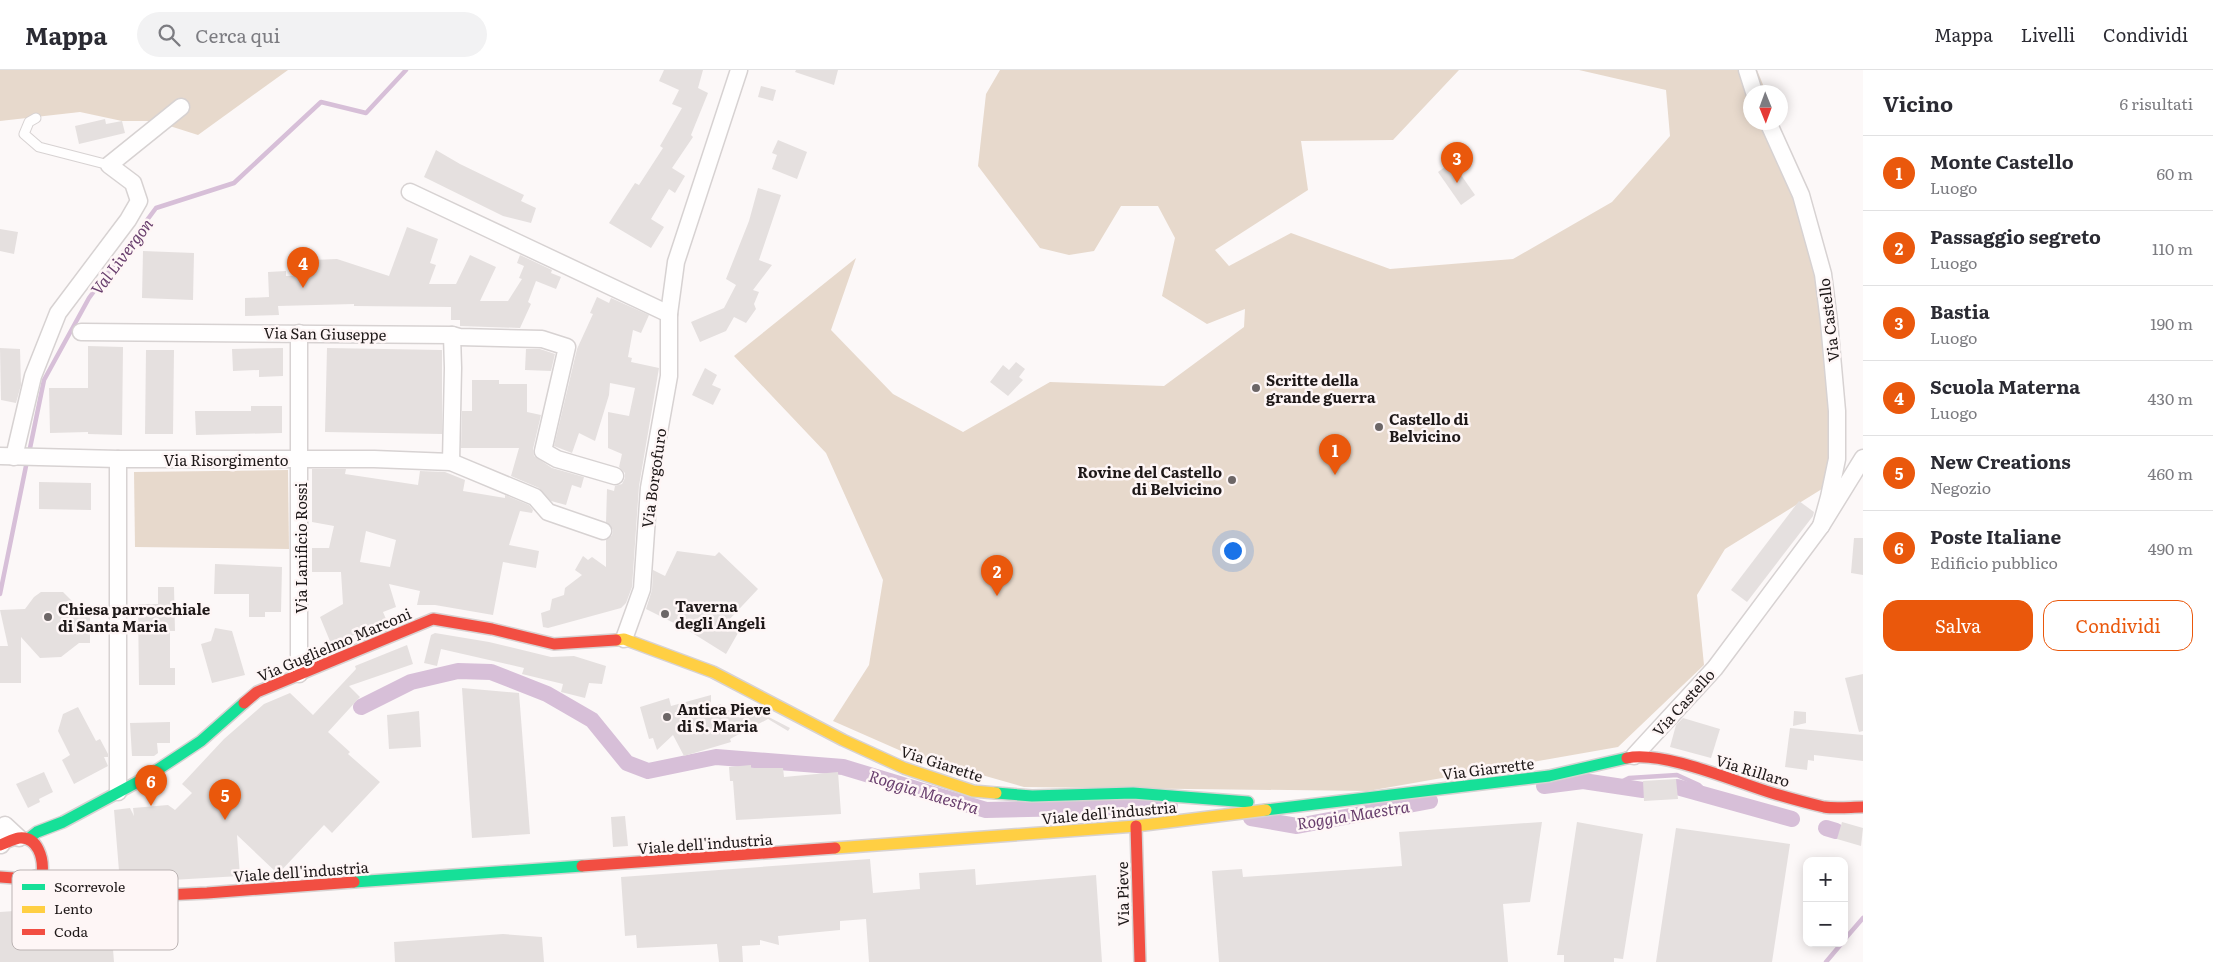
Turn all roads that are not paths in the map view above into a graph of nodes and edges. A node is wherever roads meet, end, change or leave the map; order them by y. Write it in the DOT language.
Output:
graph roads {
  1 [pos="738,70"];
  2 [pos="1747,70"];
  3 [pos="1752,85"];
  4 [pos="181,107"];
  5 [pos="36,118"];
  6 [pos="1772,130"];
  7 [pos="109,165"];
  8 [pos="410,192"];
  9 [pos="669,314"];
  10 [pos="81,332"];
  11 [pos="299,333"];
  12 [pos="452,334"];
  13 [pos="12,457"];
  14 [pos="1863,458"];
  15 [pos="118,459"];
  16 [pos="300,459"];
  17 [pos="452,462"];
  18 [pos="615,476"];
  19 [pos="1821,526"];
  20 [pos="603,531"];
  21 [pos="624,639"];
  22 [pos="299,674"];
  23 [pos="1634,756"];
  24 [pos="118,792"];
  25 [pos="1344,800"];
  26 [pos="1308,805"];
  27 [pos="1863,807"];
  28 [pos="63,822"];
  29 [pos="2,824"];
  30 [pos="1136,826"];
  31 [pos="24,838"];
  32 [pos="1,845"];
  33 [pos="41,854"];
  34 [pos="44,867"];
  35 [pos="43,870"];
  36 [pos="45,870"];
  37 [pos="178,894"];
  38 [pos="1140,962"];
  1 -- 9 [label="street, Via Borgofuro"];
  2 -- 3 [label="street"];
  4 -- 7 [label="street"];
  5 -- 7 [label="lane"];
  6 -- 19 [label="street, Via Castello"];
  7 -- 13 [label="street"];
  8 -- 9 [label="street"];
  9 -- 21 [label="street, Via Borgofuro"];
  10 -- 11 [label="street, Via San Giuseppe"];
  11 -- 12 [label="street, Via San Giuseppe"];
  11 -- 16 [label="street, Via Lanificio Rossi"];
  12 -- 17 [label="street"];
  12 -- 18 [label="street, Via San Giuseppe"];
  13 -- 15 [label="street, Via Risorgimento"];
  14 -- 19 [label="street, Via Castello"];
  15 -- 16 [label="street, Via Risorgimento"];
  15 -- 24 [label="street"];
  16 -- 17 [label="street, Via Risorgimento"];
  16 -- 22 [label="street, Via Lanificio Rossi"];
  17 -- 20 [label="street"];
  19 -- 23 [label="street, Via Castello"];
  21 -- 22 [label="street, Via Guglielmo Marconi"];
  21 -- 26 [label="street, Via Giarette"];
  22 -- 24 [label="street, Via Guglielmo Marconi"];
  23 -- 25 [label="street, Via Giarrette"];
  23 -- 27 [label="street, Via Rillaro"];
  24 -- 28 [label="street, Via Guglielmo Marconi"];
  25 -- 26 [label="street, Viale dell'industria"];
  26 -- 30 [label="street, Viale dell'industria"];
  28 -- 31 [label="street, Via Guglielmo Marconi"];
  28 -- 33 [label="street, Via Guglielmo Marconi"];
  29 -- 31 [label="street"];
  29 -- 32 [label="street"];
  30 -- 37 [label="street, Viale dell'industria"];
  30 -- 38 [label="street, Via Pieve"];
  31 -- 32 [label="street, Via Guglielmo Marconi"];
  31 -- 33 [label="street"];
  33 -- 34 [label="street"];
  34 -- 35 [label="street"];
  34 -- 36 [label="street"];
}
